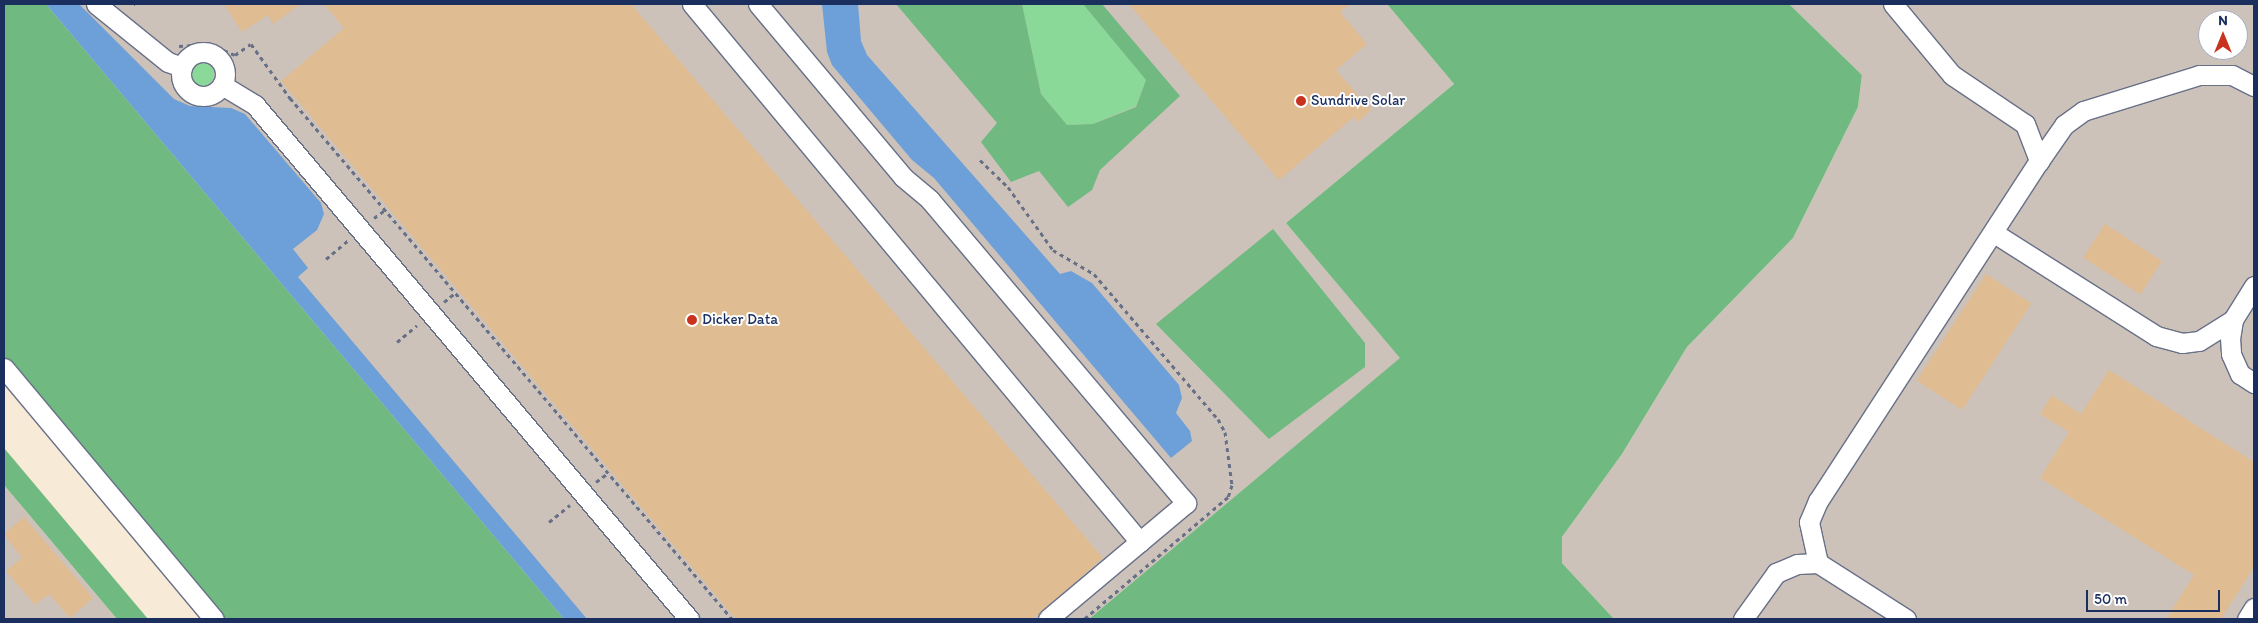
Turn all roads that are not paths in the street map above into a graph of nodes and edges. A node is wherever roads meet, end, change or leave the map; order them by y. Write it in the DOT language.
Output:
graph roads {
  1 [pos="96,4"];
  2 [pos="692,4"];
  3 [pos="758,4"];
  4 [pos="1893,4"];
  5 [pos="182,67"];
  6 [pos="222,85"];
  7 [pos="2254,86"];
  8 [pos="2039,160"];
  9 [pos="1994,233"];
  10 [pos="2254,286"];
  11 [pos="2233,320"];
  12 [pos="4,368"];
  13 [pos="2254,383"];
  14 [pos="1140,542"];
  15 [pos="1818,563"];
  16 [pos="2254,608"];
  17 [pos="214,619"];
  18 [pos="689,619"];
  19 [pos="1048,619"];
  20 [pos="1743,619"];
  21 [pos="1906,619"];
  22 [pos="2247,619"];
  1 -- 5 [label="lane"];
  2 -- 14 [label="lane"];
  3 -- 14 [label="lane"];
  4 -- 8 [label="lane"];
  5 -- 6 [label="lane"];
  5 -- 6 [label="lane"];
  6 -- 18 [label="lane"];
  7 -- 8 [label="lane"];
  8 -- 9 [label="lane"];
  9 -- 11 [label="lane"];
  9 -- 15 [label="lane"];
  10 -- 11 [label="lane"];
  11 -- 13 [label="lane"];
  12 -- 17 [label="lane"];
  14 -- 19 [label="lane"];
  15 -- 20 [label="lane"];
  15 -- 21 [label="lane"];
  16 -- 22 [label="lane"];
}
